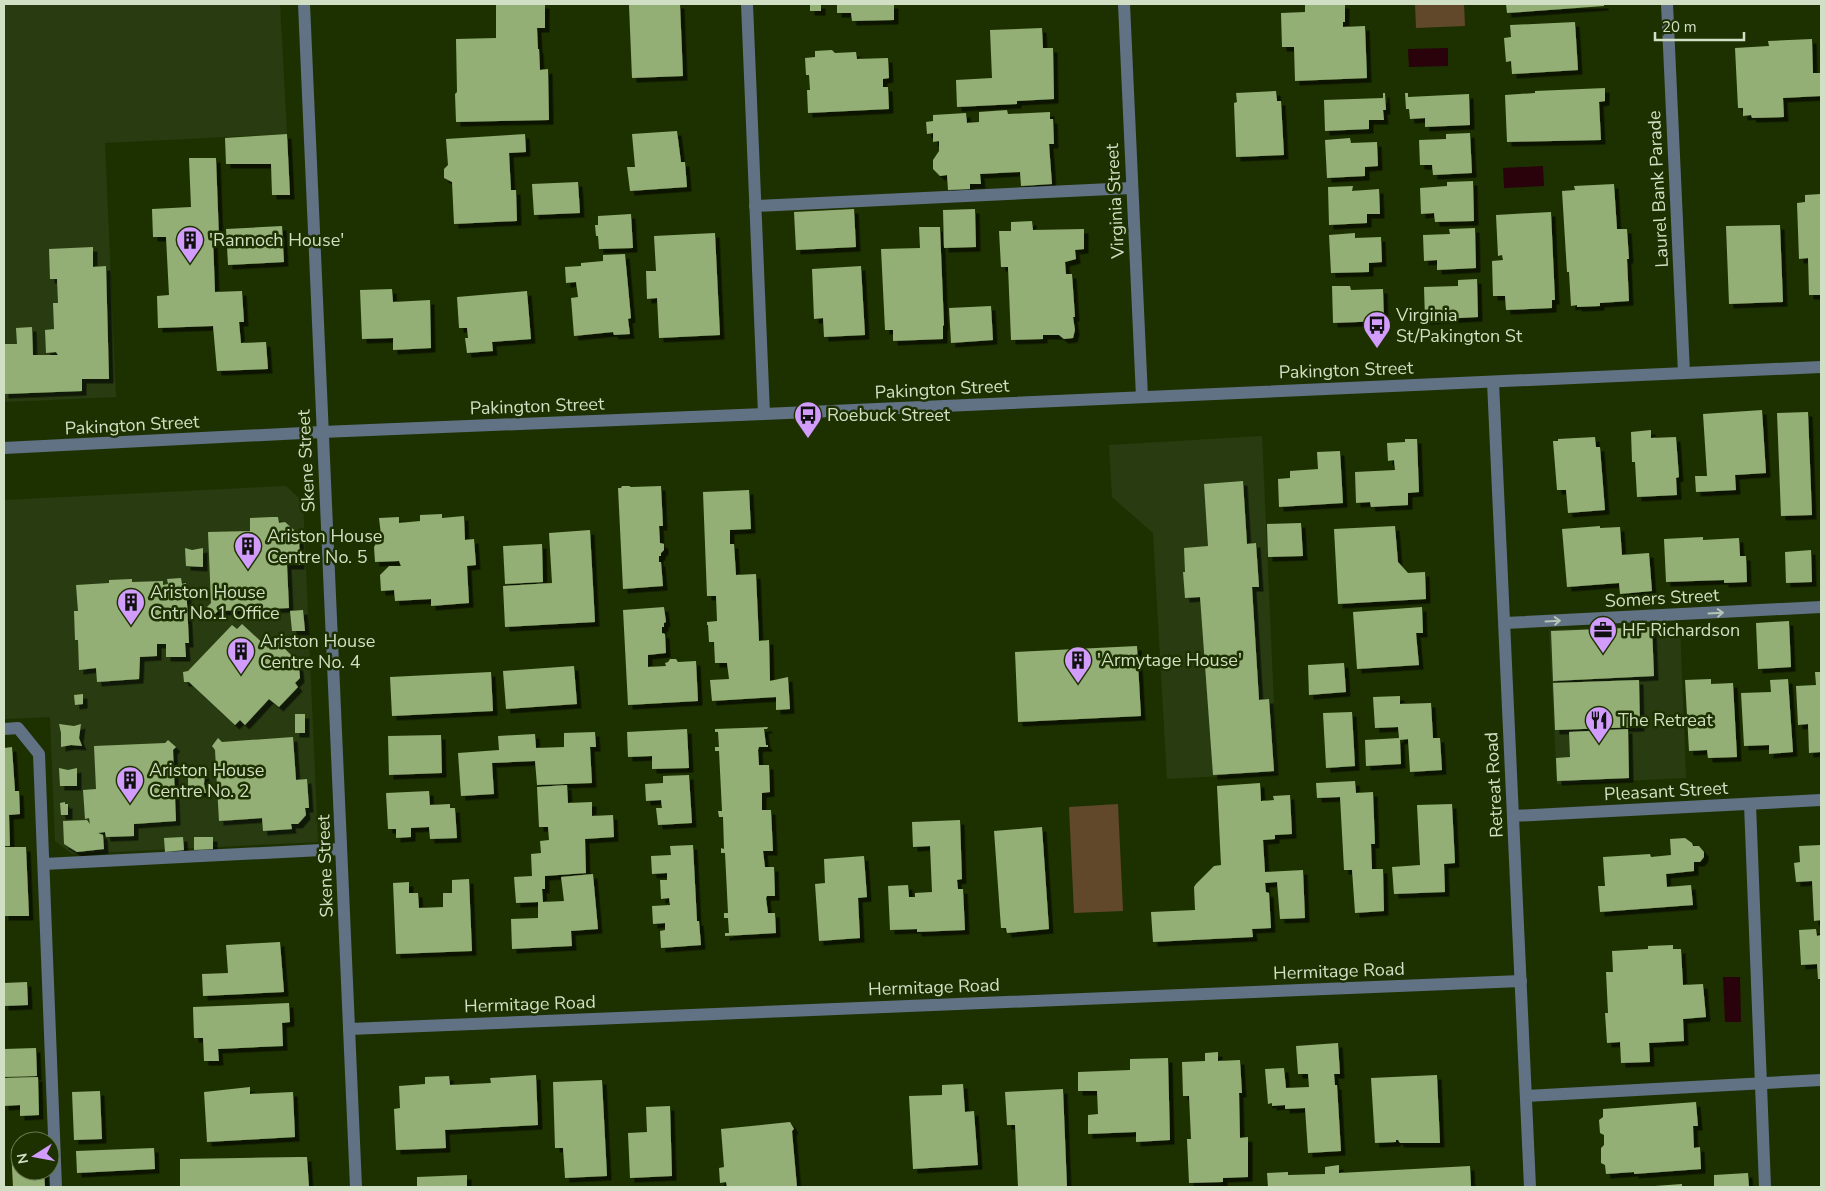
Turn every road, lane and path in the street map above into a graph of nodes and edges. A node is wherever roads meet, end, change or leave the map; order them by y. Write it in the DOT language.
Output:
graph roads {
  1 [pos="304,4"];
  2 [pos="747,4"];
  3 [pos="1124,4"];
  4 [pos="1667,4"];
  5 [pos="1132,188"];
  6 [pos="754,206"];
  7 [pos="1821,367"];
  8 [pos="1684,373"];
  9 [pos="1493,382"];
  10 [pos="1142,397"];
  11 [pos="764,414"];
  12 [pos="322,432"];
  13 [pos="4,448"];
  14 [pos="1821,607"];
  15 [pos="1505,623"];
  16 [pos="4,729"];
  17 [pos="1821,800"];
  18 [pos="1750,804"];
  19 [pos="1513,816"];
  20 [pos="341,849"];
  21 [pos="44,864"];
  22 [pos="1521,981"];
  23 [pos="349,1029"];
  24 [pos="1821,1080"];
  25 [pos="1761,1084"];
  26 [pos="1526,1096"];
  27 [pos="56,1187"];
  28 [pos="356,1187"];
  29 [pos="1530,1187"];
  30 [pos="1765,1187"];
  1 -- 12 [label="street, Skene Street"];
  2 -- 6 [label="street"];
  3 -- 5 [label="street, Virginia Street"];
  4 -- 8 [label="street, Laurel Bank Parade"];
  5 -- 6 [label="street"];
  5 -- 10 [label="street, Virginia Street"];
  6 -- 11 [label="street"];
  7 -- 8 [label="street, Pakington Street"];
  8 -- 9 [label="street, Pakington Street"];
  9 -- 10 [label="street, Pakington Street"];
  9 -- 15 [label="street, Retreat Road"];
  10 -- 11 [label="street, Pakington Street"];
  11 -- 12 [label="street, Pakington Street"];
  12 -- 13 [label="street, Pakington Street"];
  12 -- 20 [label="street, Skene Street"];
  15 -- 14 [label="street, Somers Street, one-way"];
  15 -- 19 [label="street, Retreat Road"];
  16 -- 21 [label="street"];
  17 -- 18 [label="street, Pleasant Street"];
  18 -- 19 [label="street, Pleasant Street"];
  18 -- 25 [label="street"];
  19 -- 22 [label="street, Retreat Road"];
  20 -- 21 [label="street"];
  20 -- 23 [label="street, Skene Street"];
  21 -- 27 [label="street"];
  22 -- 23 [label="street, Hermitage Road"];
  22 -- 26 [label="street, Retreat Road"];
  23 -- 28 [label="street, Skene Street"];
  24 -- 25 [label="street"];
  25 -- 26 [label="street"];
  25 -- 30 [label="street"];
  26 -- 29 [label="street, Retreat Road"];
}
